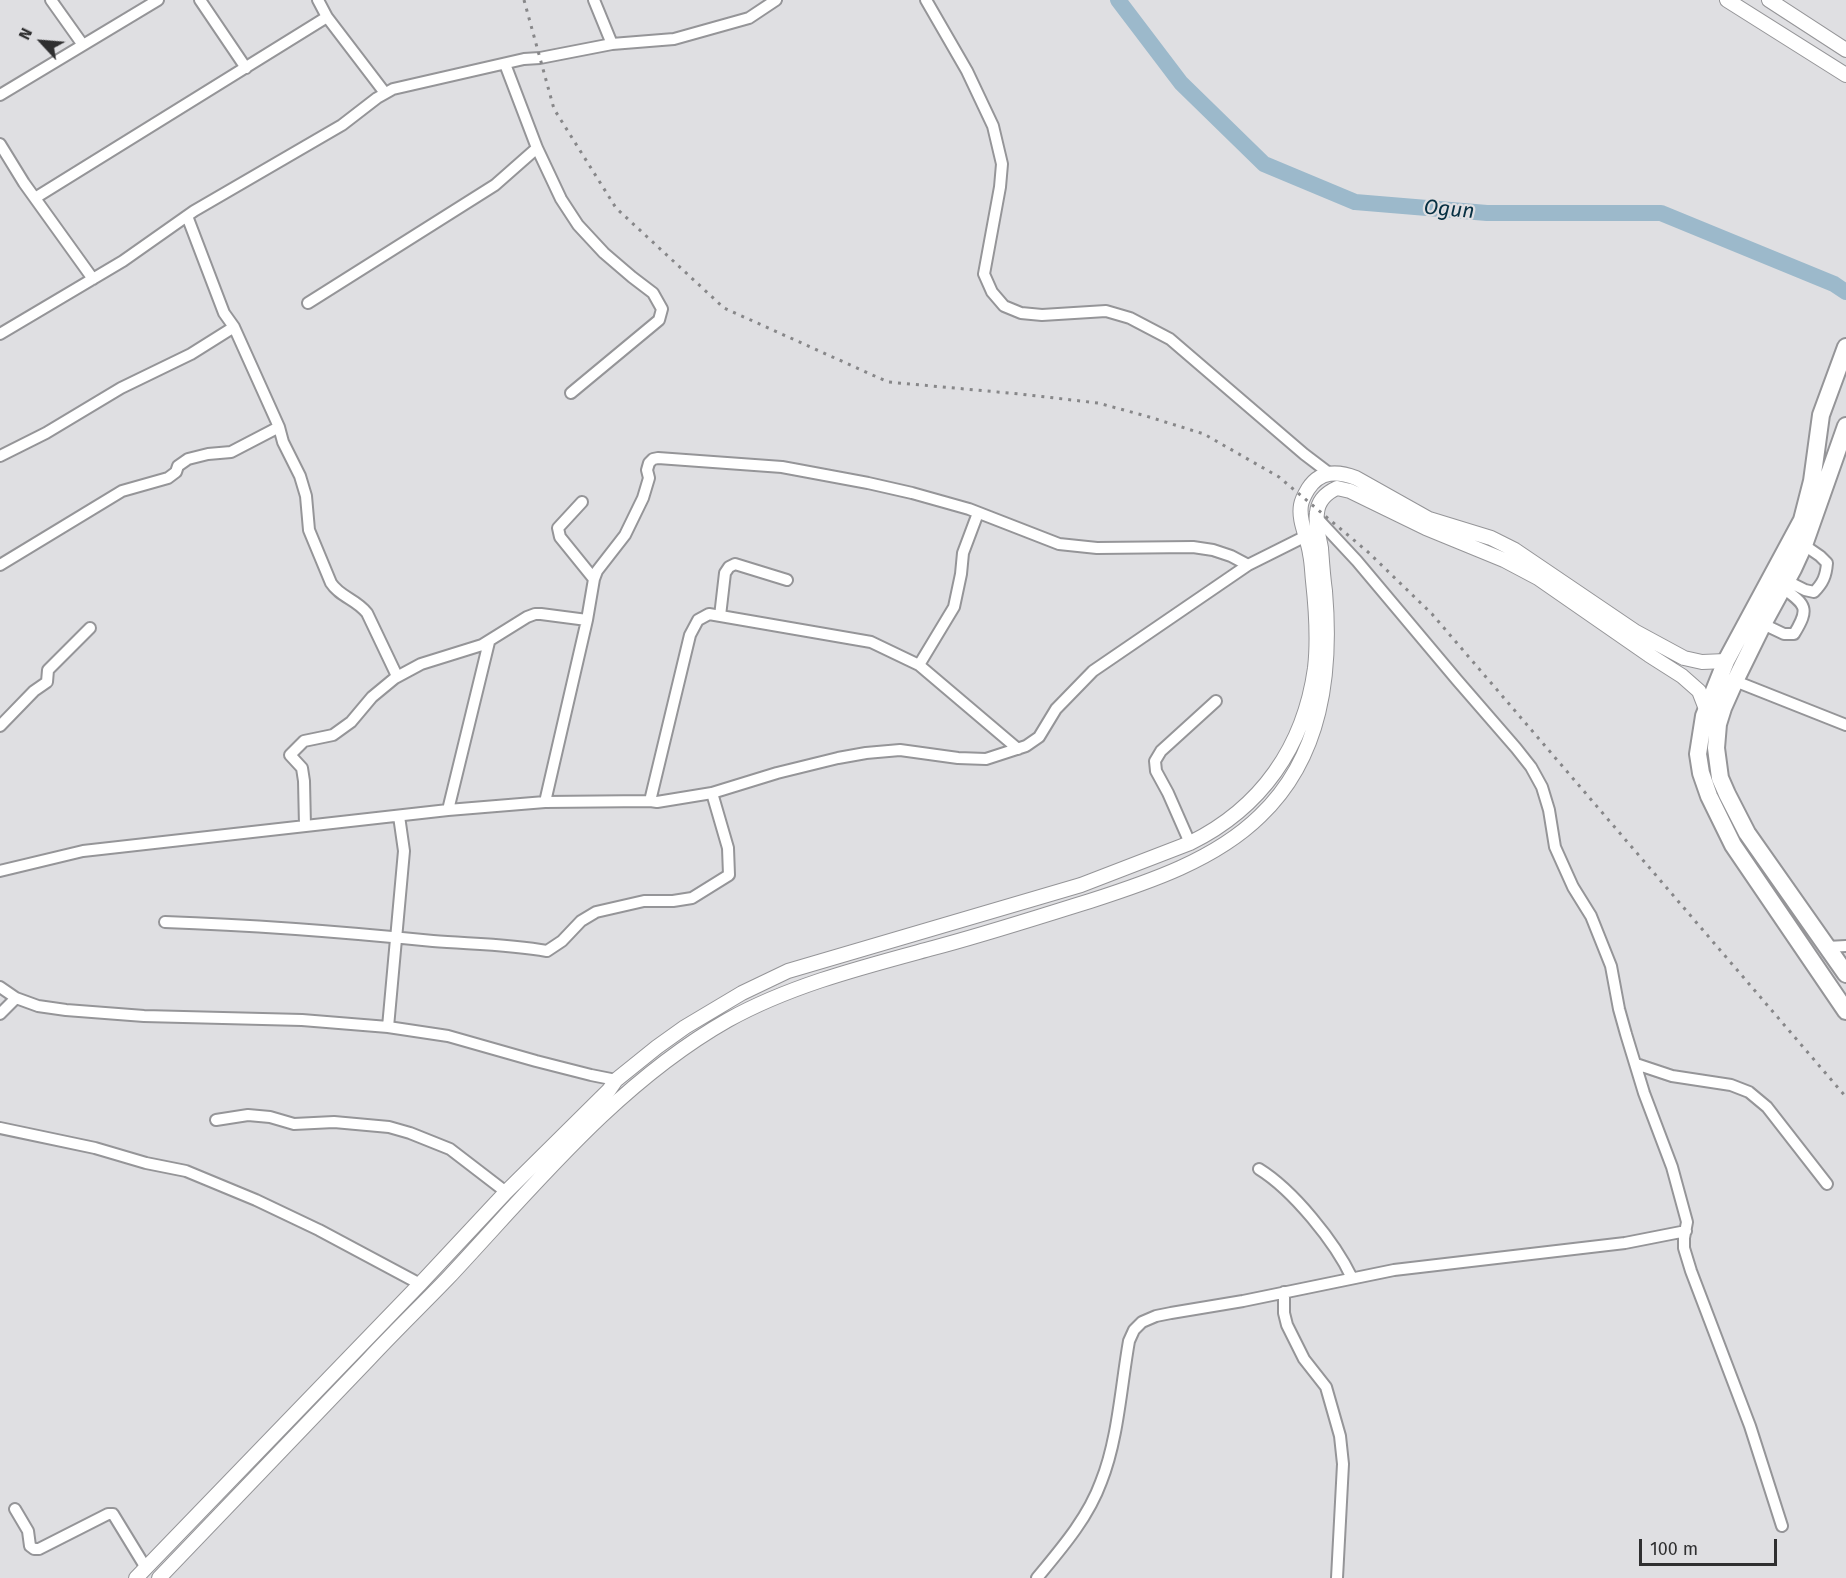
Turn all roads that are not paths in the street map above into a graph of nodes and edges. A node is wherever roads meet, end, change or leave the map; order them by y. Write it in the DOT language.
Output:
graph roads {
  1 [pos="51,0"];
  2 [pos="158,0"];
  3 [pos="200,0"];
  4 [pos="318,0"];
  5 [pos="594,0"];
  6 [pos="776,0"];
  7 [pos="926,0"];
  8 [pos="1727,0"];
  9 [pos="1769,0"];
  10 [pos="327,17"];
  11 [pos="612,44"];
  12 [pos="83,45"];
  13 [pos="1846,50"];
  14 [pos="505,64"];
  15 [pos="246,68"];
  16 [pos="1846,75"];
  17 [pos="385,93"];
  18 [pos="0,95"];
  19 [pos="0,144"];
  20 [pos="537,148"];
  21 [pos="35,198"];
  22 [pos="187,216"];
  23 [pos="93,279"];
  24 [pos="308,303"];
  25 [pos="234,327"];
  26 [pos="0,334"];
  27 [pos="1846,347"];
  28 [pos="571,393"];
  29 [pos="1846,426"];
  30 [pos="279,427"];
  31 [pos="0,456"];
  32 [pos="1329,473"];
  33 [pos="582,502"];
  34 [pos="978,513"];
  35 [pos="1316,517"];
  36 [pos="1306,536"];
  37 [pos="1804,545"];
  38 [pos="0,565"];
  39 [pos="1248,565"];
  40 [pos="594,579"];
  41 [pos="788,580"];
  42 [pos="1785,584"];
  43 [pos="720,616"];
  44 [pos="587,620"];
  45 [pos="1763,624"];
  46 [pos="90,628"];
  47 [pos="489,642"];
  48 [pos="1726,661"];
  49 [pos="919,665"];
  50 [pos="398,676"];
  51 [pos="1735,681"];
  52 [pos="1216,701"];
  53 [pos="1706,709"];
  54 [pos="1846,725"];
  55 [pos="0,726"];
  56 [pos="1018,749"];
  57 [pos="712,793"];
  58 [pos="650,801"];
  59 [pos="545,802"];
  60 [pos="448,810"];
  61 [pos="399,816"];
  62 [pos="305,826"];
  63 [pos="1204,835"];
  64 [pos="1190,843"];
  65 [pos="1212,853"];
  66 [pos="0,871"];
  67 [pos="1783,883"];
  68 [pos="1767,896"];
  69 [pos="165,922"];
  70 [pos="395,937"];
  71 [pos="1846,946"];
  72 [pos="1827,947"];
  73 [pos="1846,975"];
  74 [pos="0,987"];
  75 [pos="16,998"];
  76 [pos="1846,1011"];
  77 [pos="0,1014"];
  78 [pos="388,1027"];
  79 [pos="1636,1064"];
  80 [pos="616,1080"];
  81 [pos="216,1120"];
  82 [pos="0,1128"];
  83 [pos="1258,1169"];
  84 [pos="1827,1184"];
  85 [pos="506,1192"];
  86 [pos="1686,1231"];
  87 [pos="1352,1278"];
  88 [pos="420,1284"];
  89 [pos="1284,1292"];
  90 [pos="15,1509"];
  91 [pos="1782,1526"];
  92 [pos="141,1573"];
  93 [pos="159,1578"];
  94 [pos="1037,1578"];
  95 [pos="1337,1578"];
  1 -- 12 [label="street"];
  2 -- 12 [label="street"];
  3 -- 15 [label="street"];
  4 -- 10 [label="street"];
  5 -- 11 [label="street"];
  6 -- 11 [label="street"];
  7 -- 32 [label="street"];
  8 -- 16 [label="main road"];
  9 -- 13 [label="main road"];
  10 -- 15 [label="street"];
  10 -- 17 [label="street"];
  11 -- 14 [label="street"];
  12 -- 18 [label="street"];
  14 -- 17 [label="street"];
  14 -- 20 [label="street"];
  15 -- 21 [label="street"];
  17 -- 22 [label="street"];
  19 -- 21 [label="street"];
  20 -- 24 [label="street"];
  20 -- 28 [label="street"];
  21 -- 23 [label="street"];
  22 -- 23 [label="street"];
  22 -- 25 [label="street"];
  23 -- 26 [label="street"];
  25 -- 30 [label="street"];
  25 -- 31 [label="street"];
  27 -- 48 [label="highway"];
  29 -- 37 [label="highway"];
  30 -- 38 [label="street"];
  30 -- 50 [label="street"];
  32 -- 36 [label="main road"];
  32 -- 48 [label="main road"];
  33 -- 40 [label="street"];
  34 -- 39 [label="street"];
  34 -- 40 [label="street"];
  34 -- 49 [label="street"];
  35 -- 53 [label="main road"];
  35 -- 65 [label="main road"];
  35 -- 79 [label="street"];
  36 -- 39 [label="street"];
  36 -- 63 [label="main road"];
  37 -- 42 [label="highway"];
  37 -- 42 [label="street"];
  39 -- 56 [label="street"];
  40 -- 44 [label="street"];
  41 -- 43 [label="street"];
  42 -- 45 [label="highway"];
  42 -- 45 [label="street"];
  43 -- 49 [label="street"];
  43 -- 58 [label="street"];
  44 -- 47 [label="street"];
  44 -- 59 [label="street"];
  45 -- 51 [label="highway"];
  46 -- 55 [label="street"];
  47 -- 50 [label="street"];
  47 -- 60 [label="street"];
  48 -- 53 [label="highway"];
  49 -- 56 [label="street"];
  50 -- 62 [label="street"];
  51 -- 54 [label="street"];
  51 -- 67 [label="highway"];
  52 -- 64 [label="street"];
  53 -- 68 [label="highway"];
  56 -- 57 [label="street"];
  57 -- 58 [label="street"];
  57 -- 70 [label="street"];
  58 -- 59 [label="street"];
  59 -- 60 [label="street"];
  60 -- 61 [label="street"];
  61 -- 62 [label="street"];
  61 -- 70 [label="street"];
  62 -- 66 [label="street"];
  63 -- 64 [label="main road"];
  63 -- 65 [label="main road"];
  64 -- 80 [label="main road"];
  65 -- 93 [label="main road"];
  67 -- 68 [label="highway"];
  67 -- 72 [label="highway"];
  68 -- 76 [label="highway"];
  69 -- 70 [label="street"];
  70 -- 78 [label="street"];
  71 -- 72 [label="street"];
  72 -- 73 [label="highway"];
  74 -- 75 [label="street"];
  75 -- 77 [label="street"];
  75 -- 78 [label="street"];
  78 -- 80 [label="street"];
  79 -- 84 [label="street"];
  79 -- 86 [label="street"];
  80 -- 85 [label="main road"];
  81 -- 85 [label="street"];
  82 -- 88 [label="street"];
  83 -- 87 [label="street"];
  85 -- 88 [label="main road"];
  86 -- 87 [label="street"];
  86 -- 91 [label="street"];
  87 -- 89 [label="street"];
  88 -- 92 [label="main road"];
  89 -- 94 [label="street"];
  89 -- 95 [label="street"];
  90 -- 92 [label="street"];
}
